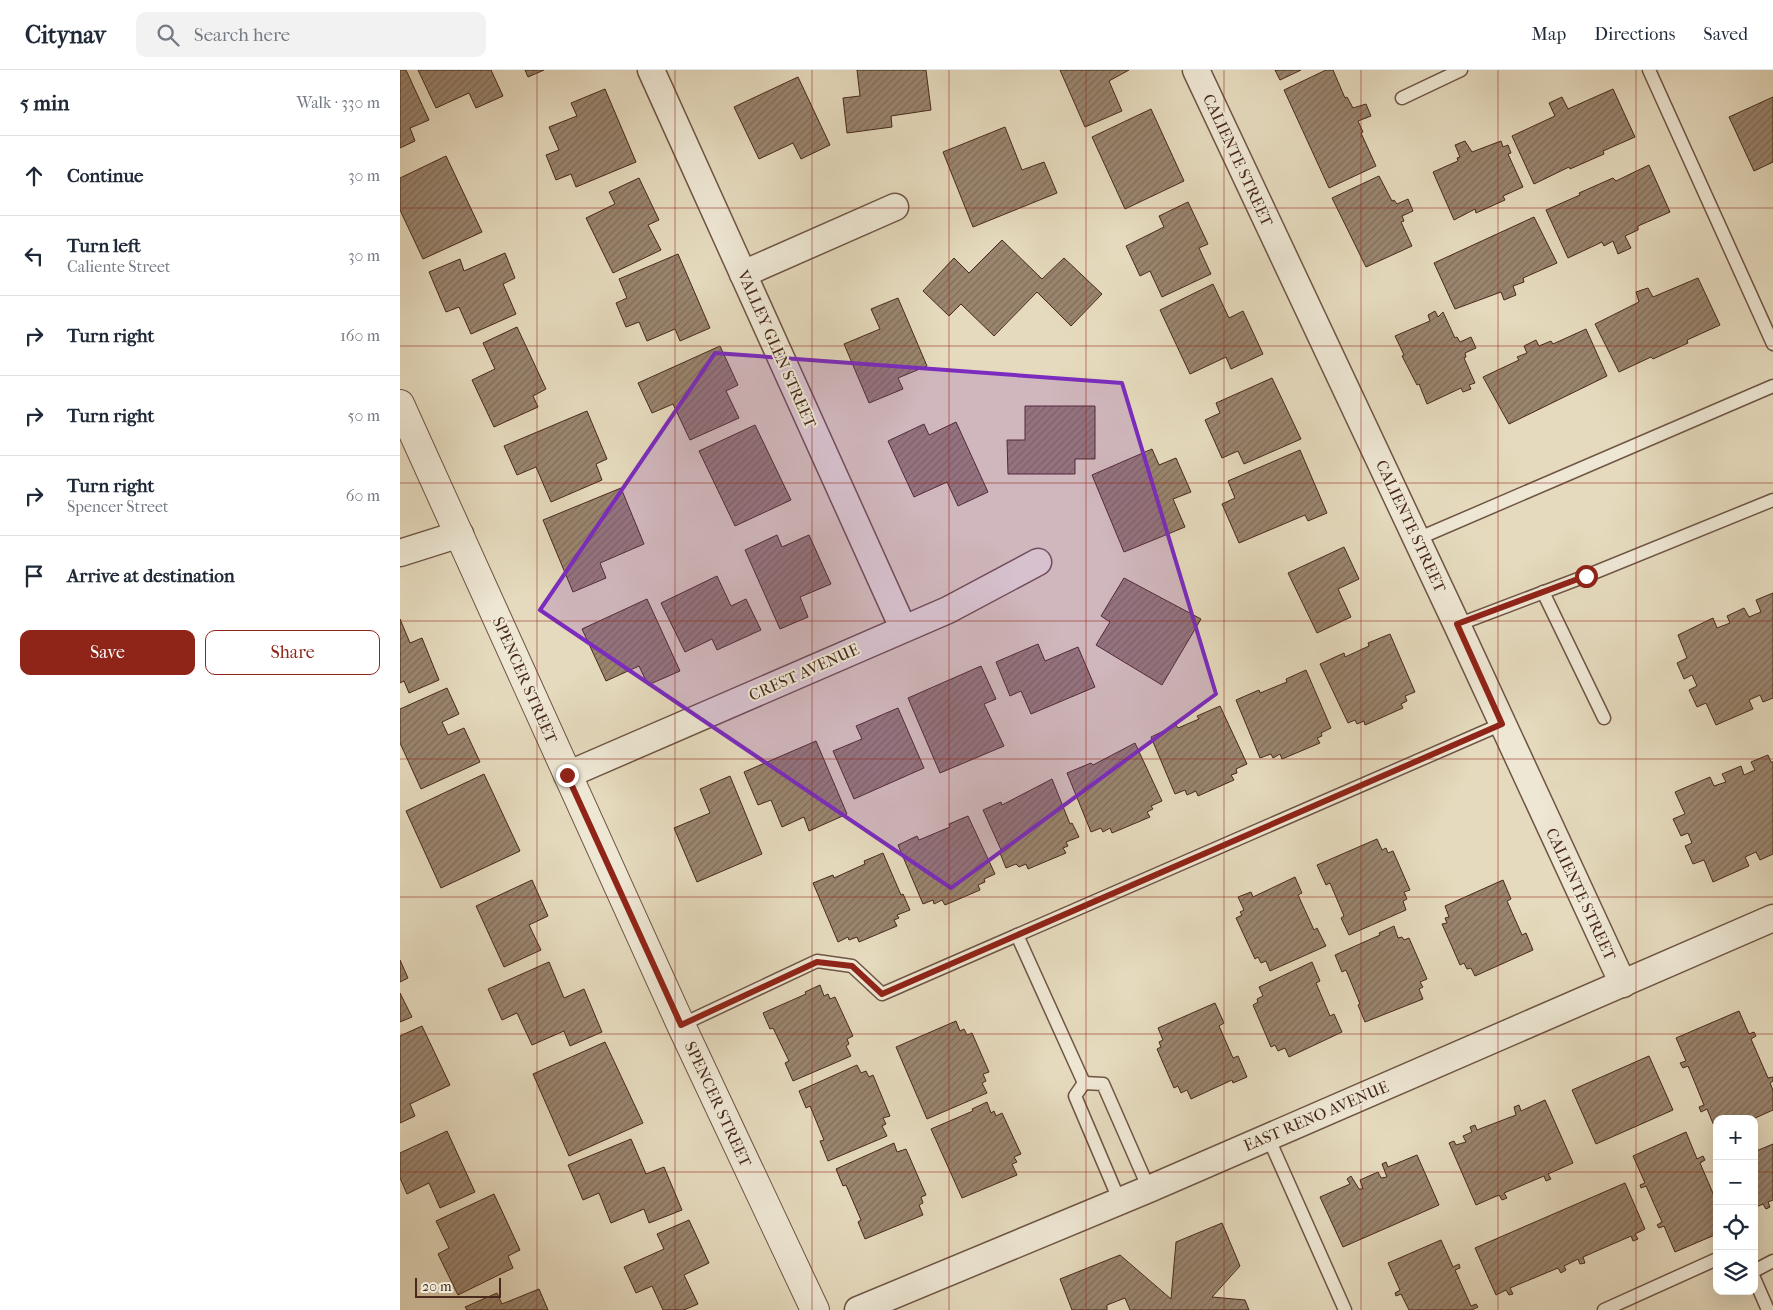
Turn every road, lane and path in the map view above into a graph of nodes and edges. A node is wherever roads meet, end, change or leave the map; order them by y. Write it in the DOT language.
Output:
graph roads {
  1 [pos="651,70"];
  2 [pos="1196,70"];
  3 [pos="1461,70"];
  4 [pos="1649,70"];
  5 [pos="1402,98"];
  6 [pos="895,207"];
  7 [pos="744,274"];
  8 [pos="1773,344"];
  9 [pos="1773,386"];
  10 [pos="400,404"];
  11 [pos="1773,500"];
  12 [pos="460,534"];
  13 [pos="1417,539"];
  14 [pos="400,553"];
  15 [pos="1038,562"];
  16 [pos="1542,592"];
  17 [pos="1457,624"];
  18 [pos="903,628"];
  19 [pos="1604,718"];
  20 [pos="1502,724"];
  21 [pos="567,775"];
  22 [pos="1773,918"];
  23 [pos="1017,935"];
  24 [pos="1623,984"];
  25 [pos="681,1025"];
  26 [pos="1084,1083"];
  27 [pos="1268,1137"];
  28 [pos="1149,1189"];
  29 [pos="1120,1202"];
  30 [pos="1773,1261"];
  31 [pos="1713,1262"];
  32 [pos="1758,1269"];
  33 [pos="1758,1287"];
  34 [pos="815,1310"];
  35 [pos="858,1310"];
  36 [pos="1345,1310"];
  37 [pos="1604,1310"];
  38 [pos="1768,1310"];
  1 -- 7 [label="street, VALLEY GLEN STREET"];
  2 -- 13 [label="street, CALIENTE STREET"];
  3 -- 5 [label="lane"];
  4 -- 8 [label="lane"];
  6 -- 7 [label="street"];
  7 -- 18 [label="street, VALLEY GLEN STREET"];
  9 -- 13 [label="lane"];
  10 -- 12 [label="street, SPENCER STREET"];
  11 -- 16 [label="lane"];
  12 -- 14 [label="street"];
  12 -- 21 [label="street, SPENCER STREET"];
  13 -- 17 [label="street, CALIENTE STREET"];
  15 -- 18 [label="street, CREST AVENUE"];
  16 -- 17 [label="lane"];
  16 -- 19 [label="lane"];
  17 -- 20 [label="street, CALIENTE STREET"];
  18 -- 21 [label="street, CREST AVENUE"];
  20 -- 23 [label="lane"];
  20 -- 24 [label="street, CALIENTE STREET"];
  21 -- 25 [label="street, SPENCER STREET"];
  22 -- 24 [label="street, EAST RENO AVENUE"];
  23 -- 25 [label="lane"];
  23 -- 26 [label="lane"];
  24 -- 27 [label="street, EAST RENO AVENUE"];
  25 -- 34 [label="street, SPENCER STREET"];
  26 -- 28 [label="lane"];
  26 -- 29 [label="lane"];
  27 -- 28 [label="street, EAST RENO AVENUE"];
  27 -- 36 [label="lane"];
  28 -- 29 [label="street, EAST RENO AVENUE"];
  29 -- 35 [label="street, EAST RENO AVENUE"];
  30 -- 32 [label="lane"];
  31 -- 37 [label="lane"];
  33 -- 38 [label="lane"];
}
